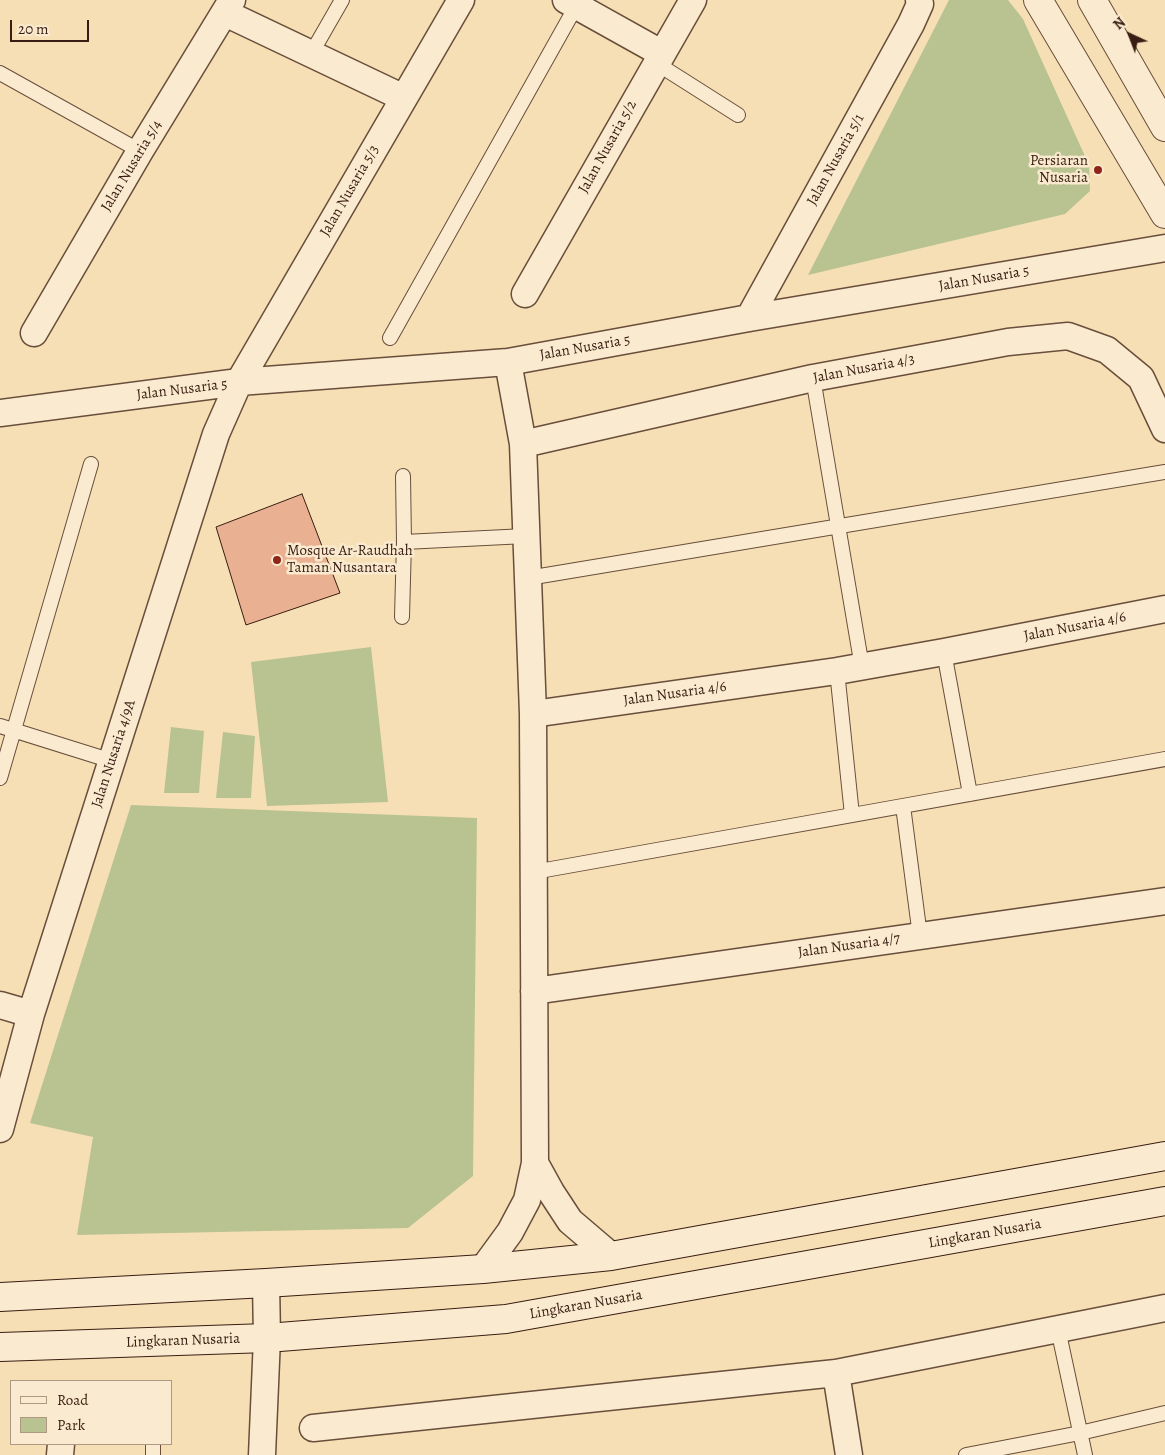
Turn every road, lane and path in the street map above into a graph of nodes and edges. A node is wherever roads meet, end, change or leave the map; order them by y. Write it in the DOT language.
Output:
graph roads {
  1 [pos="342,0"];
  2 [pos="461,0"];
  3 [pos="693,0"];
  4 [pos="918,0"];
  5 [pos="1038,0"];
  6 [pos="1092,0"];
  7 [pos="574,2"];
  8 [pos="228,6"];
  9 [pos="311,54"];
  10 [pos="658,58"];
  11 [pos="0,74"];
  12 [pos="404,98"];
  13 [pos="738,115"];
  14 [pos="1165,127"];
  15 [pos="140,151"];
  16 [pos="1165,214"];
  17 [pos="1165,248"];
  18 [pos="525,294"];
  19 [pos="748,318"];
  20 [pos="34,333"];
  21 [pos="390,338"];
  22 [pos="508,362"];
  23 [pos="813,378"];
  24 [pos="239,382"];
  25 [pos="0,413"];
  26 [pos="1165,429"];
  27 [pos="523,444"];
  28 [pos="91,464"];
  29 [pos="1165,472"];
  30 [pos="403,476"];
  31 [pos="839,526"];
  32 [pos="526,536"];
  33 [pos="404,542"];
  34 [pos="528,578"];
  35 [pos="1165,609"];
  36 [pos="402,617"];
  37 [pos="944,652"];
  38 [pos="862,667"];
  39 [pos="837,672"];
  40 [pos="533,714"];
  41 [pos="0,726"];
  42 [pos="15,730"];
  43 [pos="1165,759"];
  44 [pos="112,761"];
  45 [pos="0,778"];
  46 [pos="970,794"];
  47 [pos="904,806"];
  48 [pos="852,815"];
  49 [pos="534,872"];
  50 [pos="1165,901"];
  51 [pos="920,936"];
  52 [pos="534,991"];
  53 [pos="0,1005"];
  54 [pos="30,1014"];
  55 [pos="0,1130"];
  56 [pos="1165,1156"];
  57 [pos="535,1163"];
  58 [pos="1165,1201"];
  59 [pos="611,1256"];
  60 [pos="483,1269"];
  61 [pos="266,1283"];
  62 [pos="0,1297"];
  63 [pos="1165,1308"];
  64 [pos="1058,1329"];
  65 [pos="267,1338"];
  66 [pos="0,1347"];
  67 [pos="836,1373"];
  68 [pos="1165,1413"];
  69 [pos="313,1428"];
  70 [pos="1080,1433"];
  71 [pos="262,1455"];
  72 [pos="849,1455"];
  73 [pos="966,1455"];
  74 [pos="1085,1455"];
  1 -- 9 [label="lane"];
  2 -- 12 [label="street, Jalan Nusaria 5/3"];
  3 -- 10 [label="street, Jalan Nusaria 5/2"];
  4 -- 19 [label="street, Jalan Nusaria 5/1"];
  5 -- 16 [label="main road"];
  6 -- 14 [label="main road"];
  7 -- 10 [label="street"];
  7 -- 21 [label="lane"];
  8 -- 9 [label="street"];
  8 -- 15 [label="street, Jalan Nusaria 5/4"];
  9 -- 12 [label="street"];
  10 -- 13 [label="lane"];
  10 -- 18 [label="street, Jalan Nusaria 5/2"];
  11 -- 15 [label="lane"];
  12 -- 24 [label="street, Jalan Nusaria 5/3"];
  15 -- 20 [label="street, Jalan Nusaria 5/4"];
  17 -- 19 [label="street, Jalan Nusaria 5"];
  19 -- 22 [label="street, Jalan Nusaria 5"];
  22 -- 24 [label="street, Jalan Nusaria 5"];
  22 -- 27 [label="street"];
  23 -- 26 [label="street, Jalan Nusaria 4/3"];
  23 -- 27 [label="street, Jalan Nusaria 4/3"];
  23 -- 31 [label="lane"];
  24 -- 25 [label="street, Jalan Nusaria 5"];
  24 -- 44 [label="street, Jalan Nusaria 4/9A"];
  27 -- 32 [label="street"];
  28 -- 42 [label="lane"];
  29 -- 31 [label="lane"];
  30 -- 33 [label="lane"];
  31 -- 34 [label="lane"];
  31 -- 38 [label="lane"];
  32 -- 33 [label="lane"];
  32 -- 34 [label="street"];
  33 -- 36 [label="lane"];
  34 -- 40 [label="street"];
  35 -- 37 [label="street, Jalan Nusaria 4/6"];
  37 -- 38 [label="street, Jalan Nusaria 4/6"];
  37 -- 46 [label="lane"];
  38 -- 39 [label="street, Jalan Nusaria 4/6"];
  39 -- 40 [label="street, Jalan Nusaria 4/6"];
  39 -- 48 [label="lane"];
  40 -- 49 [label="street"];
  41 -- 42 [label="lane"];
  42 -- 44 [label="lane"];
  42 -- 45 [label="lane"];
  43 -- 46 [label="lane"];
  44 -- 54 [label="street, Jalan Nusaria 4/9A"];
  46 -- 47 [label="lane"];
  47 -- 48 [label="lane"];
  47 -- 51 [label="lane"];
  48 -- 49 [label="lane"];
  49 -- 52 [label="street"];
  50 -- 51 [label="street, Jalan Nusaria 4/7"];
  51 -- 52 [label="street, Jalan Nusaria 4/7"];
  52 -- 57 [label="street"];
  53 -- 54 [label="street"];
  54 -- 55 [label="street, Jalan Nusaria 4/9A"];
  56 -- 59 [label="main road"];
  57 -- 59 [label="street"];
  57 -- 60 [label="street"];
  58 -- 65 [label="main road, Lingkaran Nusaria"];
  59 -- 60 [label="main road"];
  60 -- 61 [label="main road"];
  61 -- 62 [label="main road"];
  61 -- 65 [label="street"];
  63 -- 64 [label="street"];
  64 -- 67 [label="street"];
  64 -- 70 [label="lane"];
  65 -- 66 [label="main road, Lingkaran Nusaria"];
  65 -- 71 [label="street"];
  67 -- 69 [label="street"];
  67 -- 72 [label="street"];
  68 -- 70 [label="lane"];
  70 -- 73 [label="lane"];
  70 -- 74 [label="lane"];
}
